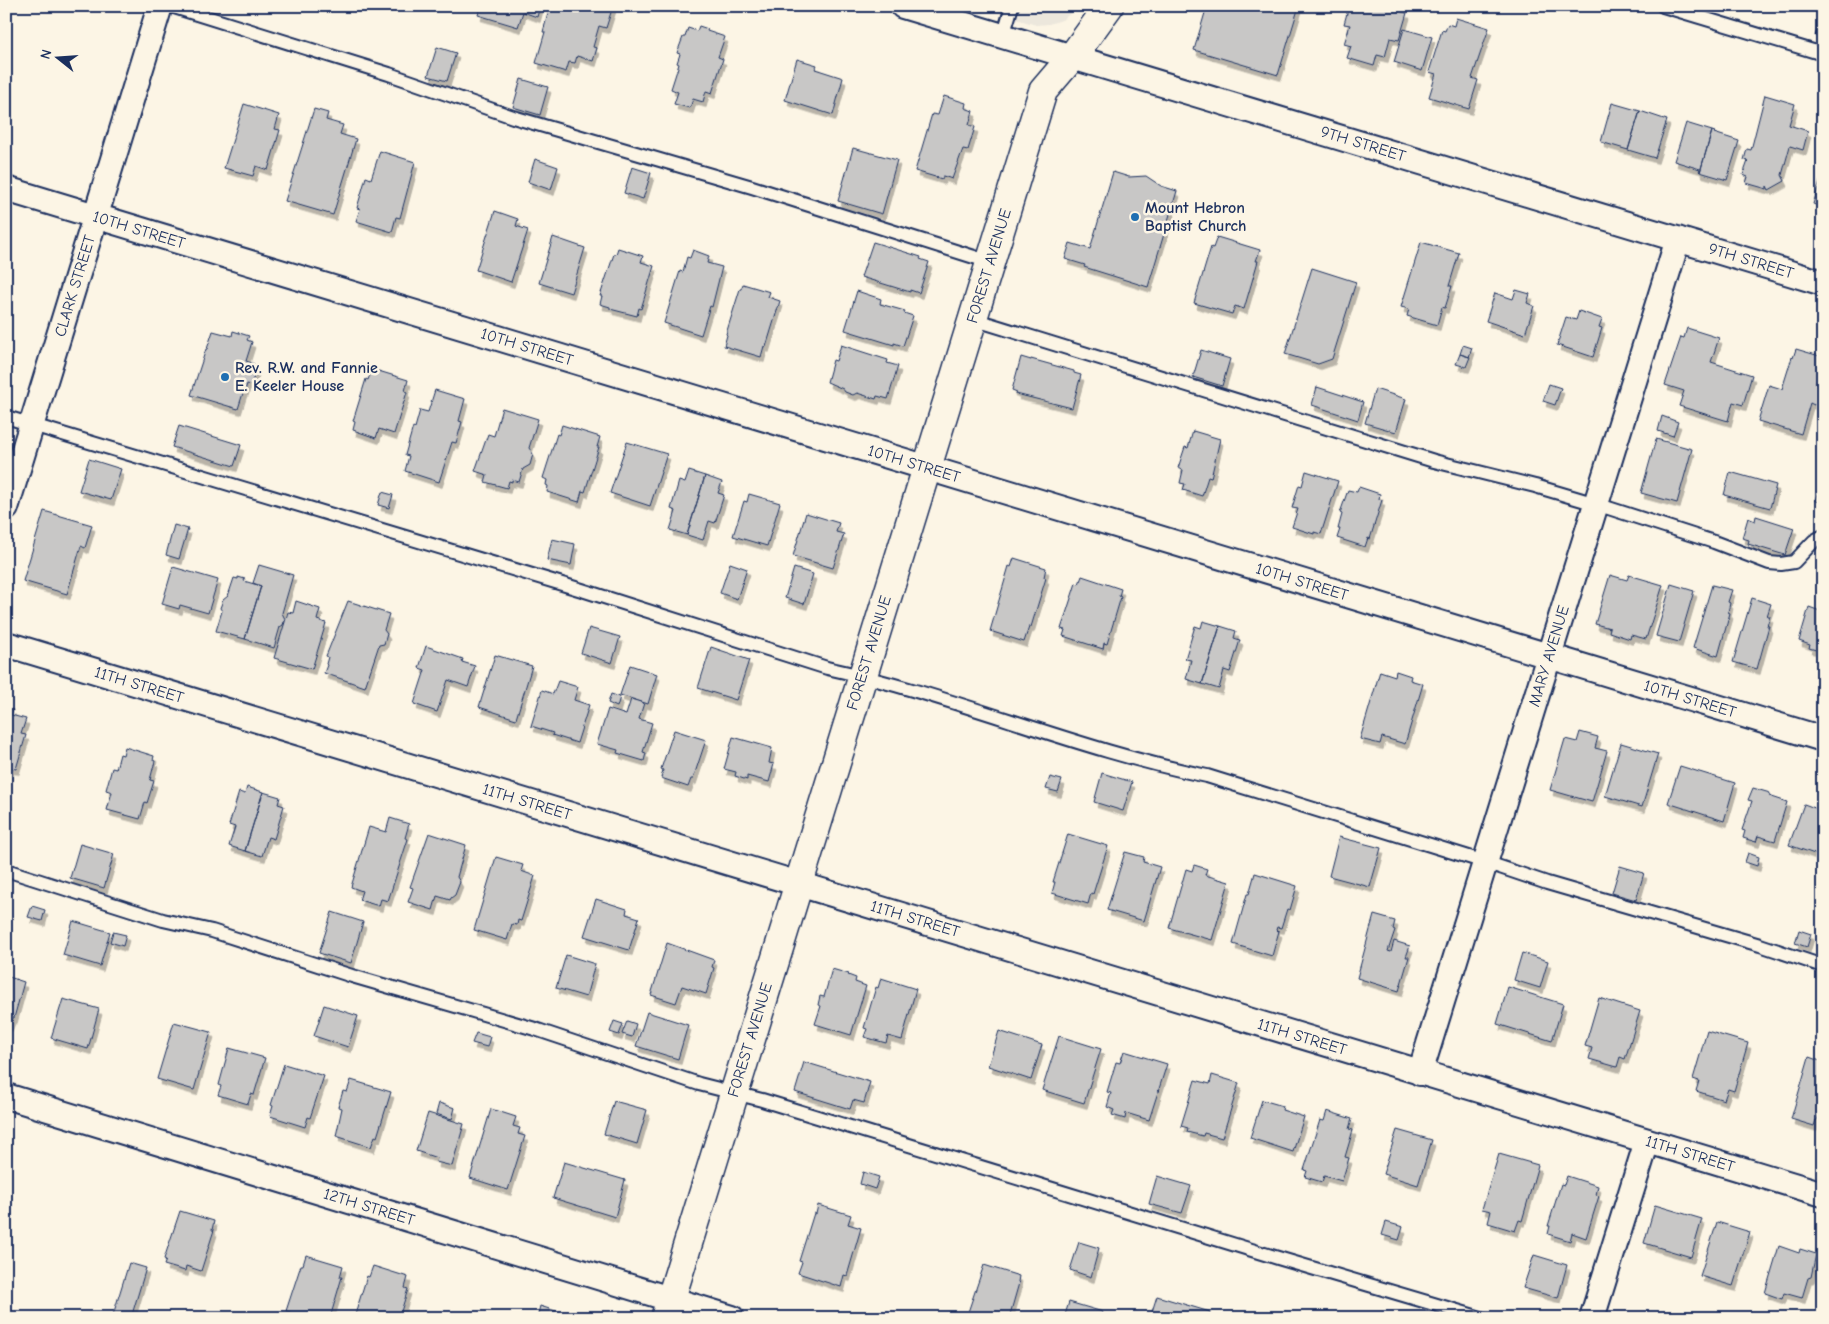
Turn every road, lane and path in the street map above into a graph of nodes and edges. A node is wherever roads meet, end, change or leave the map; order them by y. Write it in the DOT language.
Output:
graph roads {
  1 [pos="160,6"];
  2 [pos="171,6"];
  3 [pos="903,6"];
  4 [pos="1012,6"];
  5 [pos="1109,6"];
  6 [pos="1663,6"];
  7 [pos="1003,36"];
  8 [pos="1823,54"];
  9 [pos="1072,57"];
  10 [pos="6,189"];
  11 [pos="97,217"];
  12 [pos="1678,239"];
  13 [pos="990,262"];
  14 [pos="1823,283"];
  15 [pos="972,319"];
  16 [pos="6,417"];
  17 [pos="32,424"];
  18 [pos="926,468"];
  19 [pos="1596,504"];
  20 [pos="6,508"];
  21 [pos="1823,536"];
  22 [pos="6,644"];
  23 [pos="1549,656"];
  24 [pos="862,675"];
  25 [pos="1823,738"];
  26 [pos="1485,862"];
  27 [pos="6,870"];
  28 [pos="798,884"];
  29 [pos="1823,966"];
  30 [pos="1420,1072"];
  31 [pos="734,1092"];
  32 [pos="6,1096"];
  33 [pos="1647,1141"];
  34 [pos="1823,1194"];
  35 [pos="668,1308"];
  36 [pos="732,1318"];
  37 [pos="1481,1318"];
  38 [pos="1592,1318"];
  1 -- 11 [label="street, CLARK STREET"];
  2 -- 13 [label="lane"];
  3 -- 7 [label="street, 9TH STREET"];
  4 -- 7 [label="lane"];
  5 -- 9 [label="street, FOREST AVENUE"];
  6 -- 8 [label="lane"];
  7 -- 9 [label="street, 9TH STREET"];
  9 -- 12 [label="street, 9TH STREET"];
  9 -- 13 [label="street, FOREST AVENUE"];
  10 -- 11 [label="street, 10TH STREET"];
  11 -- 17 [label="street, CLARK STREET"];
  11 -- 18 [label="street, 10TH STREET"];
  12 -- 14 [label="street, 9TH STREET"];
  12 -- 19 [label="street, MARY AVENUE"];
  13 -- 15 [label="street, FOREST AVENUE"];
  15 -- 18 [label="street, FOREST AVENUE"];
  15 -- 19 [label="lane"];
  16 -- 17 [label="lane"];
  17 -- 20 [label="street, CLARK STREET"];
  17 -- 24 [label="lane"];
  18 -- 23 [label="street, 10TH STREET"];
  18 -- 24 [label="street, FOREST AVENUE"];
  19 -- 21 [label="lane"];
  19 -- 23 [label="street, MARY AVENUE"];
  22 -- 28 [label="street, 11TH STREET"];
  23 -- 25 [label="street, 10TH STREET"];
  23 -- 26 [label="street, MARY AVENUE"];
  24 -- 26 [label="lane"];
  24 -- 28 [label="street, FOREST AVENUE"];
  26 -- 29 [label="lane"];
  26 -- 30 [label="street, MARY AVENUE"];
  27 -- 31 [label="lane"];
  28 -- 30 [label="street, 11TH STREET"];
  28 -- 31 [label="street, FOREST AVENUE"];
  30 -- 33 [label="street, 11TH STREET"];
  31 -- 35 [label="street, FOREST AVENUE"];
  31 -- 37 [label="lane"];
  32 -- 35 [label="street, 12TH STREET"];
  33 -- 34 [label="street, 11TH STREET"];
  33 -- 38 [label="street"];
  35 -- 36 [label="street, 12TH STREET"];
}
